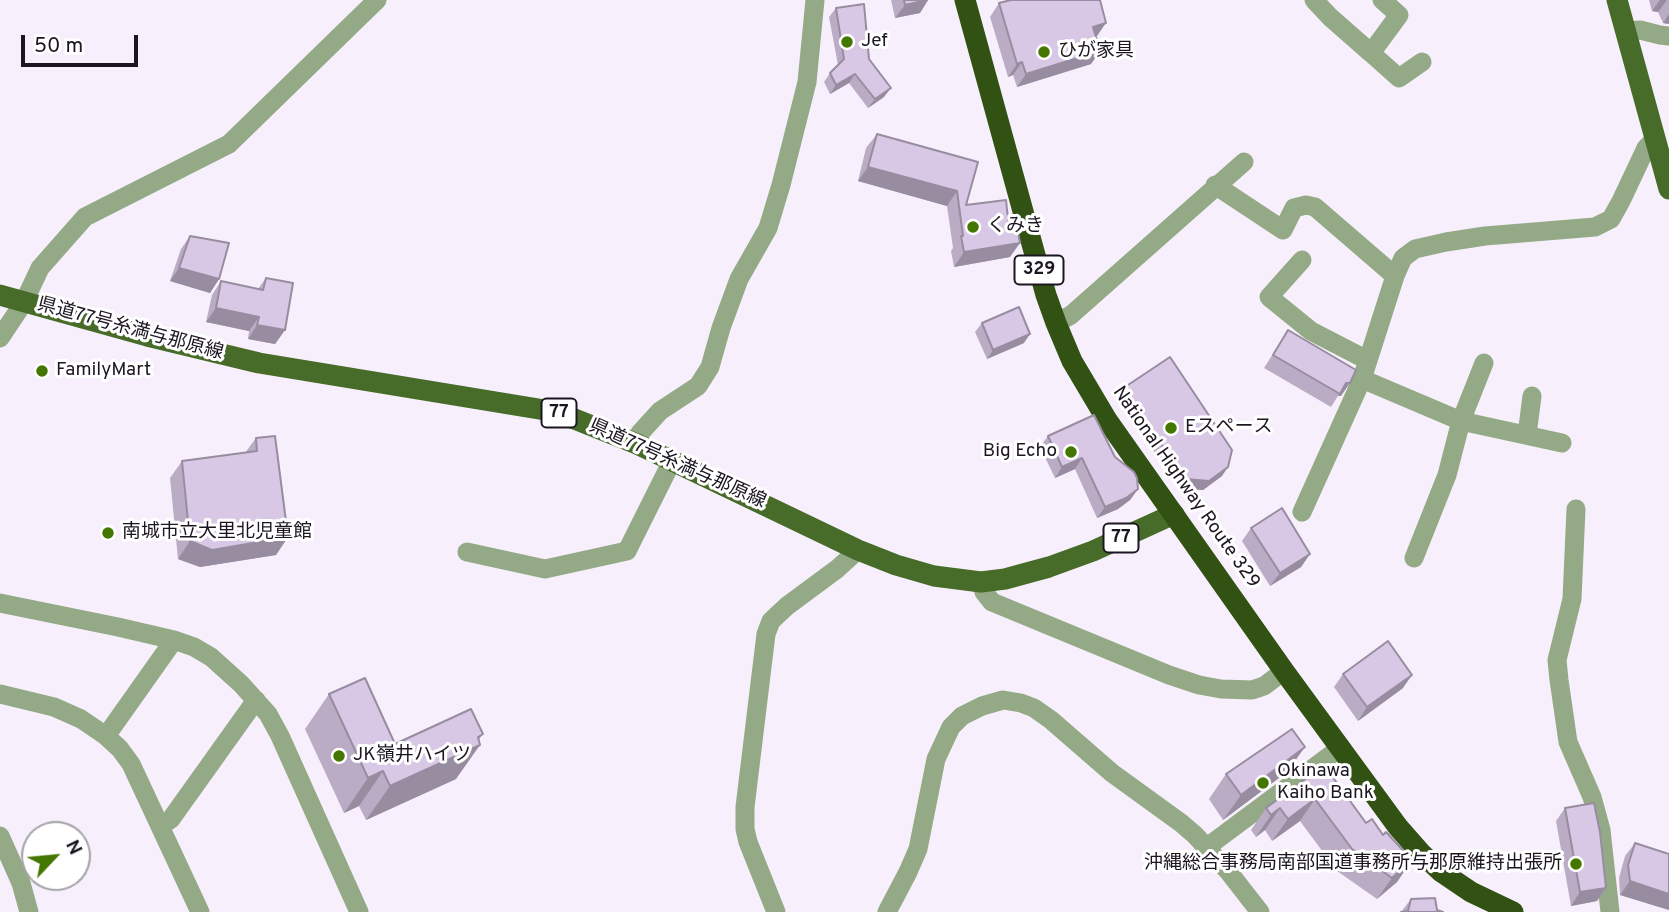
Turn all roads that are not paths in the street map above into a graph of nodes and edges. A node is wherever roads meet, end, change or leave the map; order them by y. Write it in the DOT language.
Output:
graph roads {
  1 [pos="377,0"];
  2 [pos="815,0"];
  3 [pos="965,0"];
  4 [pos="1314,0"];
  5 [pos="1382,0"];
  6 [pos="1617,0"];
  7 [pos="1625,32"];
  8 [pos="1669,36"];
  9 [pos="1371,53"];
  10 [pos="1422,62"];
  11 [pos="1655,139"];
  12 [pos="1244,162"];
  13 [pos="1215,186"];
  14 [pos="1669,189"];
  15 [pos="1302,260"];
  16 [pos="1395,276"];
  17 [pos="0,295"];
  18 [pos="24,302"];
  19 [pos="1056,323"];
  20 [pos="0,338"];
  21 [pos="1484,363"];
  22 [pos="1364,370"];
  23 [pos="1532,396"];
  24 [pos="1461,421"];
  25 [pos="1527,435"];
  26 [pos="1562,443"];
  27 [pos="637,444"];
  28 [pos="672,461"];
  29 [pos="1576,509"];
  30 [pos="1302,512"];
  31 [pos="1174,514"];
  32 [pos="858,550"];
  33 [pos="467,552"];
  34 [pos="1414,558"];
  35 [pos="981,582"];
  36 [pos="0,603"];
  37 [pos="174,640"];
  38 [pos="1284,671"];
  39 [pos="0,694"];
  40 [pos="256,700"];
  41 [pos="106,736"];
  42 [pos="1339,748"];
  43 [pos="160,826"];
  44 [pos="0,836"];
  45 [pos="1207,847"];
  46 [pos="352,910"];
  47 [pos="29,912"];
  48 [pos="200,912"];
  49 [pos="776,912"];
  50 [pos="887,912"];
  51 [pos="1260,912"];
  52 [pos="1513,912"];
  53 [pos="1610,912"];
  1 -- 18 [label="street"];
  2 -- 27 [label="street"];
  3 -- 19 [label="highway, National Highway Route 329 / 329"];
  4 -- 9 [label="street"];
  5 -- 9 [label="street"];
  6 -- 7 [label="main road"];
  7 -- 8 [label="street"];
  7 -- 11 [label="main road"];
  9 -- 10 [label="street"];
  11 -- 14 [label="main road"];
  11 -- 16 [label="street"];
  12 -- 13 [label="street"];
  13 -- 16 [label="street"];
  13 -- 19 [label="street"];
  15 -- 22 [label="street"];
  16 -- 22 [label="street"];
  17 -- 18 [label="main road, 県道77号糸満与那原線 / 77"];
  18 -- 20 [label="street"];
  18 -- 27 [label="main road, 県道77号糸満与那原線 / 77"];
  19 -- 31 [label="highway, National Highway Route 329 / 329"];
  21 -- 24 [label="street"];
  22 -- 24 [label="street"];
  22 -- 30 [label="street"];
  23 -- 25 [label="street"];
  24 -- 25 [label="street"];
  24 -- 34 [label="street"];
  25 -- 26 [label="street"];
  27 -- 28 [label="main road, 県道77号糸満与那原線 / 77"];
  28 -- 32 [label="main road, 県道77号糸満与那原線 / 77"];
  28 -- 33 [label="street"];
  29 -- 53 [label="street"];
  31 -- 35 [label="main road, 県道77号糸満与那原線 / 77"];
  31 -- 38 [label="highway, National Highway Route 329 / 329"];
  32 -- 35 [label="main road, 県道77号糸満与那原線 / 77"];
  32 -- 49 [label="street"];
  35 -- 38 [label="street"];
  36 -- 37 [label="street"];
  37 -- 40 [label="street"];
  37 -- 41 [label="street"];
  38 -- 42 [label="highway, National Highway Route 329 / 329"];
  39 -- 41 [label="street"];
  40 -- 43 [label="street"];
  40 -- 46 [label="street"];
  41 -- 43 [label="street"];
  42 -- 45 [label="street"];
  42 -- 52 [label="highway, National Highway Route 329 / 329"];
  43 -- 48 [label="street"];
  44 -- 47 [label="street"];
  45 -- 50 [label="street"];
  45 -- 51 [label="street"];
}
